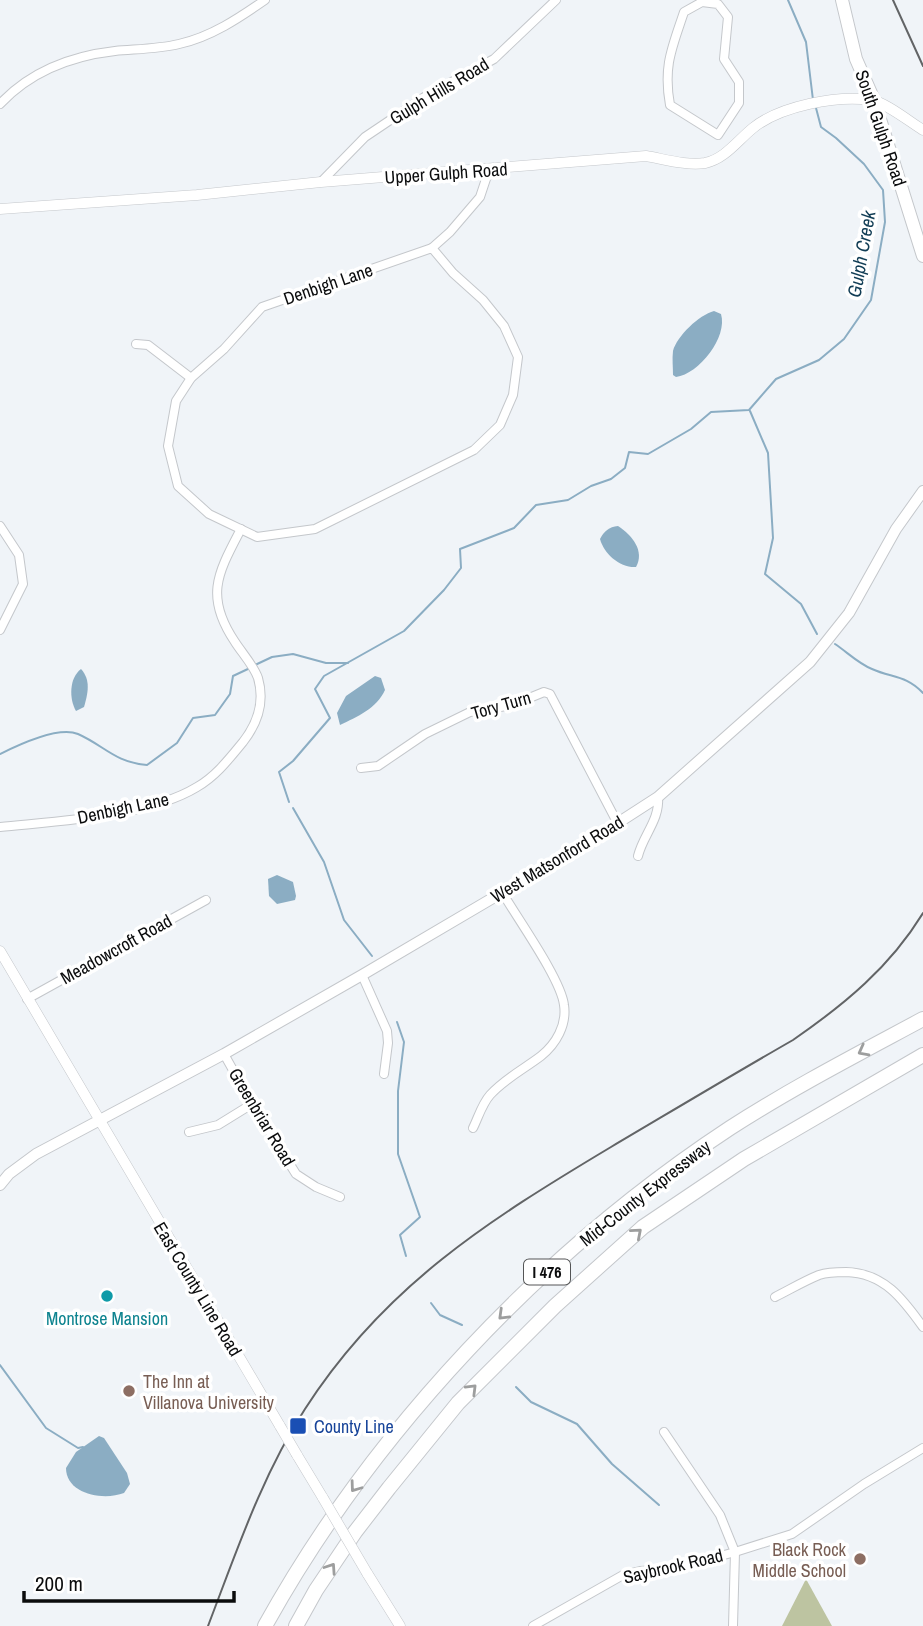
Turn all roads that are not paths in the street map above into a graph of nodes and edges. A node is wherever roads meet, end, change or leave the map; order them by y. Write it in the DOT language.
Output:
graph roads {
  1 [pos="265,0"];
  2 [pos="556,0"];
  3 [pos="842,0"];
  4 [pos="874,100"];
  5 [pos="0,104"];
  6 [pos="923,130"];
  7 [pos="718,135"];
  8 [pos="727,151"];
  9 [pos="489,170"];
  10 [pos="321,182"];
  11 [pos="0,209"];
  12 [pos="432,248"];
  13 [pos="923,256"];
  14 [pos="136,344"];
  15 [pos="191,378"];
  16 [pos="923,491"];
  17 [pos="0,526"];
  18 [pos="241,529"];
  19 [pos="0,630"];
  20 [pos="361,768"];
  21 [pos="658,797"];
  22 [pos="618,824"];
  23 [pos="0,827"];
  24 [pos="638,856"];
  25 [pos="502,892"];
  26 [pos="206,900"];
  27 [pos="0,951"];
  28 [pos="362,975"];
  29 [pos="27,999"];
  30 [pos="923,1019"];
  31 [pos="224,1054"];
  32 [pos="923,1055"];
  33 [pos="384,1074"];
  34 [pos="252,1104"];
  35 [pos="100,1122"];
  36 [pos="473,1129"];
  37 [pos="189,1132"];
  38 [pos="0,1185"];
  39 [pos="340,1197"];
  40 [pos="775,1297"];
  41 [pos="923,1327"];
  42 [pos="664,1432"];
  43 [pos="923,1448"];
  44 [pos="735,1552"];
  45 [pos="265,1626"];
  46 [pos="296,1626"];
  47 [pos="400,1626"];
  48 [pos="533,1626"];
  49 [pos="733,1626"];
  1 -- 5 [label="street"];
  2 -- 10 [label="street, Gulph Hills Road"];
  3 -- 4 [label="main road, South Gulph Road"];
  4 -- 6 [label="street"];
  4 -- 8 [label="street, Upper Gulph Road"];
  4 -- 13 [label="main road, South Gulph Road"];
  7 -- 7 [label="street"];
  7 -- 8 [label="street"];
  8 -- 9 [label="street, Upper Gulph Road"];
  9 -- 10 [label="street, Upper Gulph Road"];
  9 -- 12 [label="street, Denbigh Lane"];
  10 -- 11 [label="street, Upper Gulph Road"];
  12 -- 15 [label="street, Denbigh Lane"];
  12 -- 18 [label="street, Denbigh Lane"];
  14 -- 15 [label="street"];
  15 -- 18 [label="street, Denbigh Lane"];
  16 -- 21 [label="main road, West Matsonford Road"];
  17 -- 19 [label="street"];
  18 -- 23 [label="street, Denbigh Lane"];
  20 -- 22 [label="street, Tory Turn"];
  21 -- 22 [label="main road, West Matsonford Road"];
  21 -- 24 [label="street"];
  22 -- 25 [label="main road, West Matsonford Road"];
  25 -- 28 [label="main road, West Matsonford Road"];
  25 -- 36 [label="street"];
  26 -- 29 [label="street, Meadowcroft Road"];
  27 -- 29 [label="street, East County Line Road"];
  28 -- 31 [label="main road, West Matsonford Road"];
  28 -- 33 [label="street"];
  29 -- 35 [label="street, East County Line Road"];
  30 -- 45 [label="highway, Mid-County Expressway / I 476, one-way"];
  31 -- 34 [label="street, Greenbriar Road"];
  31 -- 35 [label="main road, West Matsonford Road"];
  46 -- 32 [label="highway, Mid-County Expressway / I 476, one-way"];
  34 -- 37 [label="street"];
  34 -- 39 [label="street, Greenbriar Road"];
  35 -- 38 [label="main road, West Matsonford Road"];
  35 -- 47 [label="street, East County Line Road, bridge"];
  40 -- 41 [label="street"];
  42 -- 44 [label="street"];
  43 -- 44 [label="street, Saybrook Road"];
  44 -- 48 [label="street, Saybrook Road"];
  44 -- 49 [label="street"];
}
